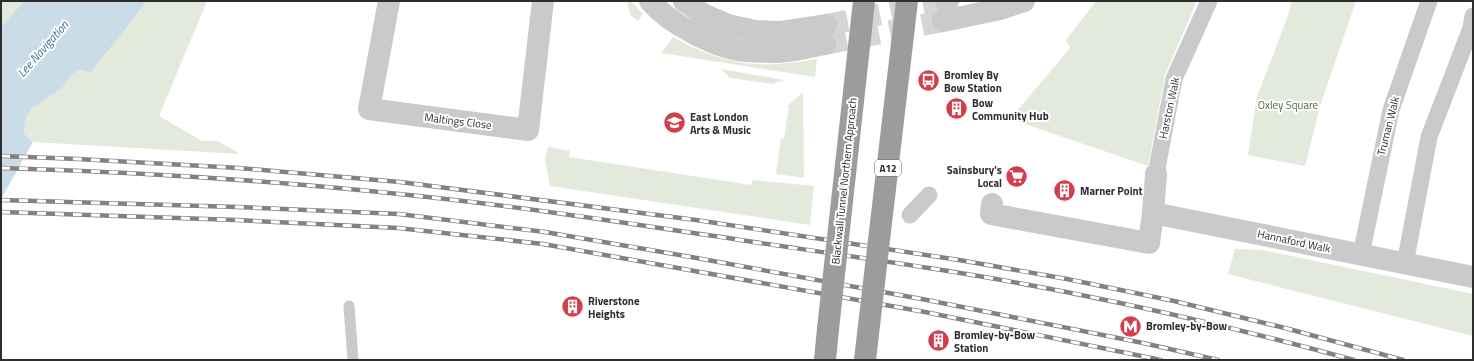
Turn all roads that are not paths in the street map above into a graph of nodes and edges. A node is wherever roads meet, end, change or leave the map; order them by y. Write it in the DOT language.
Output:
graph roads {
  1 [pos="390,1"];
  2 [pos="543,1"];
  3 [pos="650,1"];
  4 [pos="684,1"];
  5 [pos="864,1"];
  6 [pos="907,1"];
  7 [pos="1024,1"];
  8 [pos="1209,1"];
  9 [pos="1429,1"];
  10 [pos="946,8"];
  11 [pos="1473,16"];
  12 [pos="1156,174"];
  13 [pos="929,195"];
  14 [pos="992,204"];
  15 [pos="1153,213"];
  16 [pos="910,215"];
  17 [pos="1361,255"];
  18 [pos="1405,264"];
  19 [pos="1473,277"];
  20 [pos="349,306"];
  21 [pos="353,360"];
  22 [pos="824,360"];
  23 [pos="865,360"];
  1 -- 2 [label="street, Maltings Close"];
  3 -- 4 [label="street"];
  5 -- 22 [label="highway, Blackwall Tunnel Northern Approach, bridge"];
  6 -- 23 [label="highway, A12, bridge"];
  7 -- 10 [label="street"];
  8 -- 12 [label="street, Harston Walk"];
  9 -- 17 [label="street, Truman Walk"];
  11 -- 18 [label="street"];
  12 -- 15 [label="street"];
  13 -- 16 [label="street"];
  14 -- 15 [label="street"];
  15 -- 17 [label="street, Hannaford Walk"];
  17 -- 18 [label="street, Hannaford Walk"];
  18 -- 19 [label="street, Hannaford Walk"];
  20 -- 21 [label="lane"];
}
